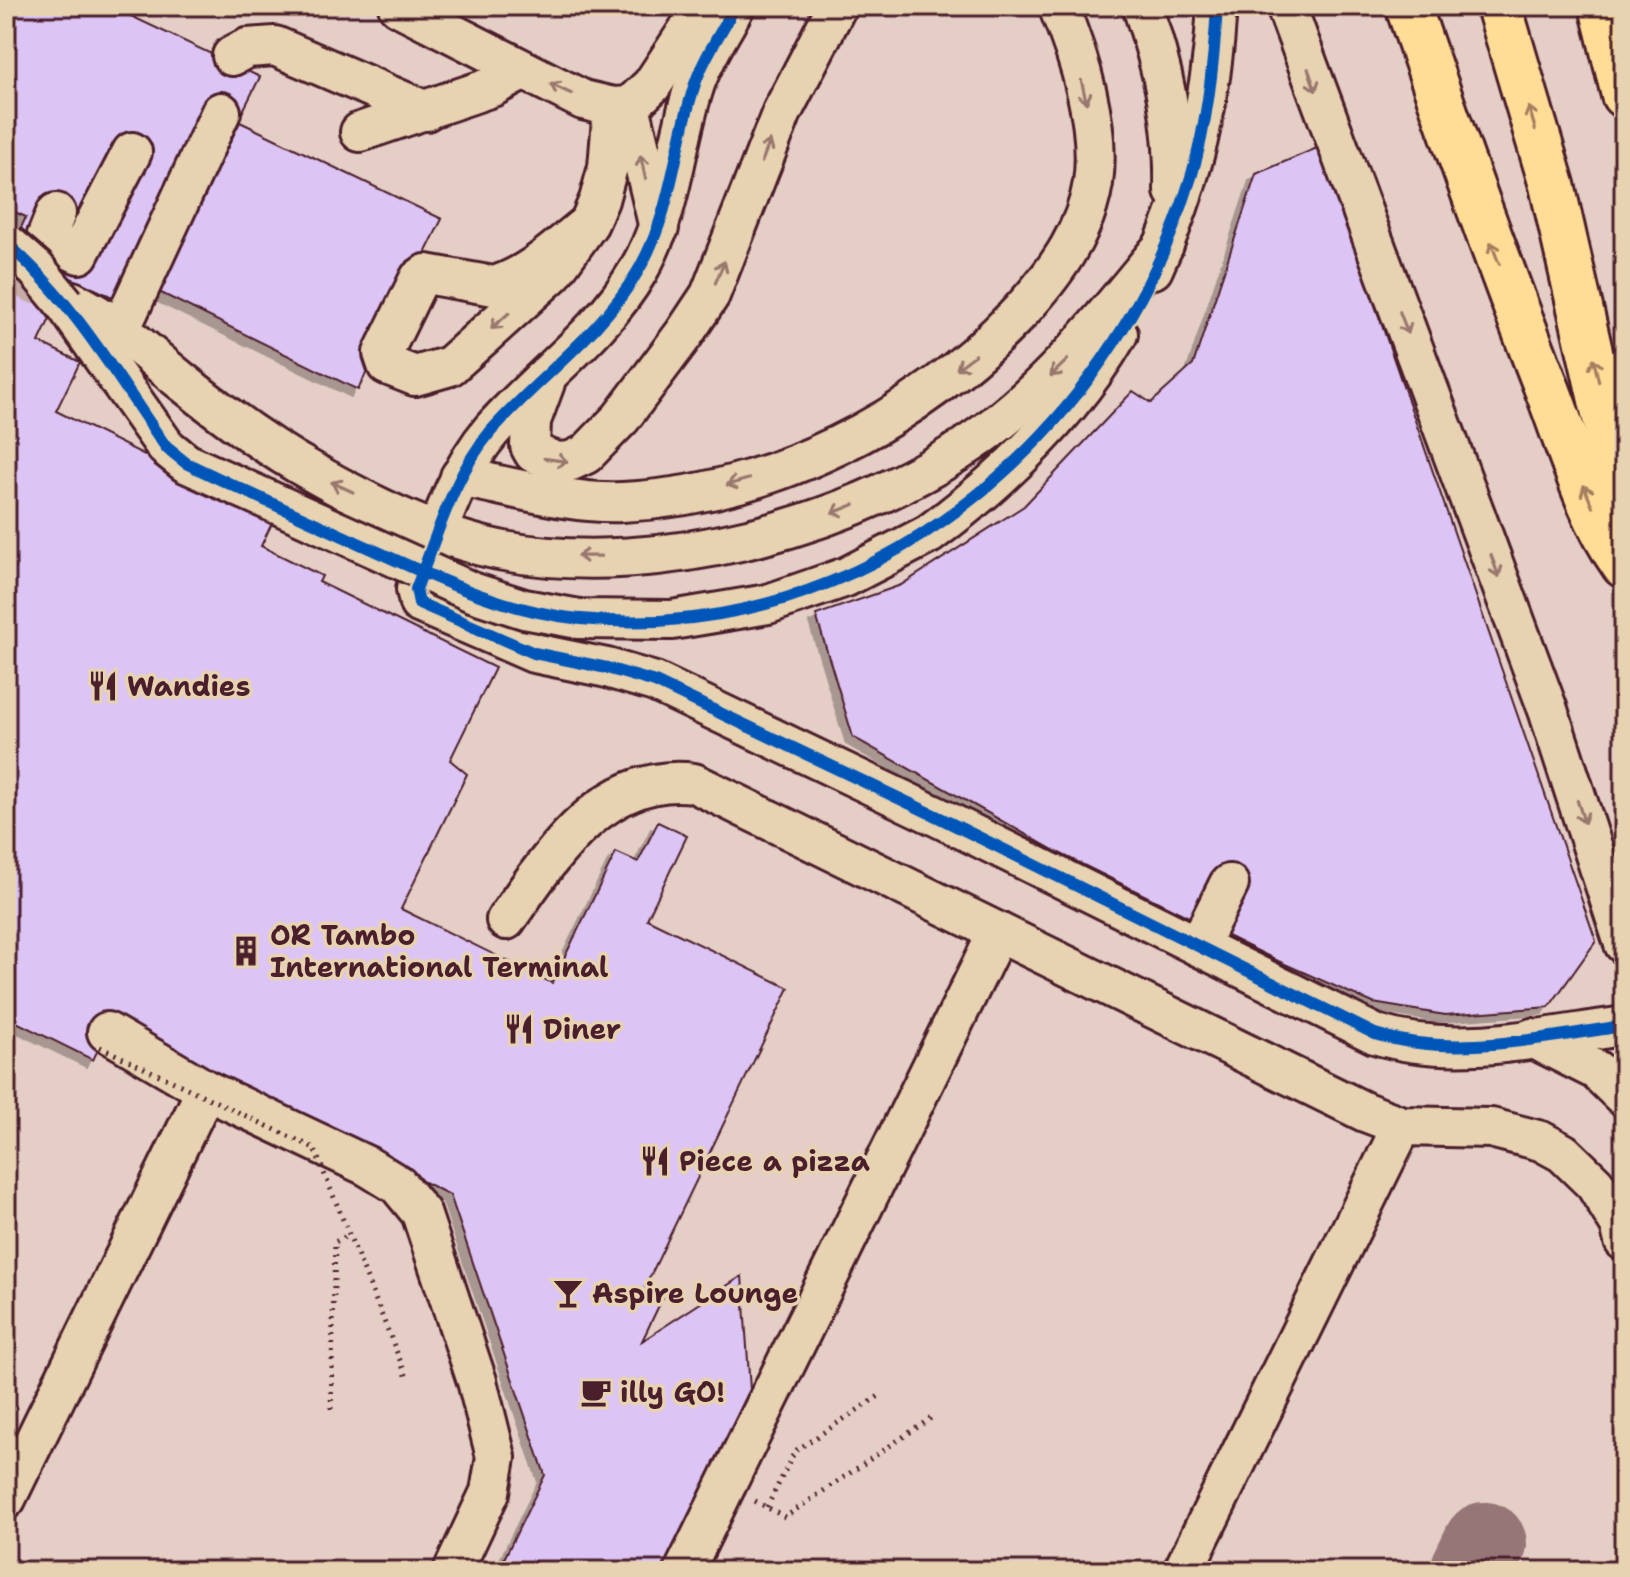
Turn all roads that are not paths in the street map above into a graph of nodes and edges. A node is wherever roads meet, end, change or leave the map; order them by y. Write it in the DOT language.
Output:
graph roads {
  1 [pos="398,6"];
  2 [pos="704,6"];
  3 [pos="735,6"];
  4 [pos="837,6"];
  5 [pos="1058,6"];
  6 [pos="1142,6"];
  7 [pos="1217,6"];
  8 [pos="1286,6"];
  9 [pos="1408,6"];
  10 [pos="1499,6"];
  11 [pos="1602,6"];
  12 [pos="232,56"];
  13 [pos="522,71"];
  14 [pos="1624,95"];
  15 [pos="622,106"];
  16 [pos="426,111"];
  17 [pos="221,112"];
  18 [pos="360,132"];
  19 [pos="132,152"];
  20 [pos="56,213"];
  21 [pos="589,223"];
  22 [pos="659,228"];
  23 [pos="1169,235"];
  24 [pos="6,243"];
  25 [pos="72,301"];
  26 [pos="121,328"];
  27 [pos="548,376"];
  28 [pos="460,477"];
  29 [pos="1624,501"];
  30 [pos="439,531"];
  31 [pos="1624,565"];
  32 [pos="1229,884"];
  33 [pos="506,920"];
  34 [pos="998,932"];
  35 [pos="1624,944"];
  36 [pos="1198,946"];
  37 [pos="1624,1026"];
  38 [pos="1532,1038"];
  39 [pos="103,1039"];
  40 [pos="206,1090"];
  41 [pos="1624,1097"];
  42 [pos="1402,1126"];
  43 [pos="1624,1241"];
  44 [pos="6,1499"];
  45 [pos="453,1571"];
  46 [pos="684,1571"];
  47 [pos="1183,1571"];
  1 -- 13 [label="street"];
  2 -- 15 [label="street"];
  3 -- 22 [label="street"];
  27 -- 4 [label="street, one-way"];
  5 -- 28 [label="street, one-way"];
  6 -- 23 [label="street"];
  7 -- 23 [label="street"];
  8 -- 35 [label="street, one-way"];
  31 -- 9 [label="highway, one-way"];
  29 -- 10 [label="highway, one-way"];
  11 -- 14 [label="highway"];
  12 -- 16 [label="street"];
  15 -- 13 [label="street, one-way"];
  13 -- 16 [label="street"];
  15 -- 21 [label="street"];
  22 -- 15 [label="street, one-way"];
  16 -- 18 [label="street"];
  17 -- 26 [label="street"];
  19 -- 20 [label="street"];
  21 -- 21 [label="street, one-way"];
  22 -- 27 [label="street"];
  23 -- 24 [label="street, bridge"];
  23 -- 30 [label="street, one-way"];
  25 -- 26 [label="street"];
  30 -- 26 [label="street, one-way"];
  27 -- 28 [label="street"];
  28 -- 30 [label="street"];
  30 -- 36 [label="street"];
  32 -- 36 [label="street"];
  33 -- 34 [label="street"];
  34 -- 42 [label="street"];
  34 -- 46 [label="street"];
  36 -- 38 [label="street"];
  37 -- 38 [label="street"];
  38 -- 41 [label="street"];
  39 -- 40 [label="street"];
  40 -- 44 [label="street"];
  40 -- 45 [label="street"];
  42 -- 43 [label="street"];
  42 -- 47 [label="street"];
}
